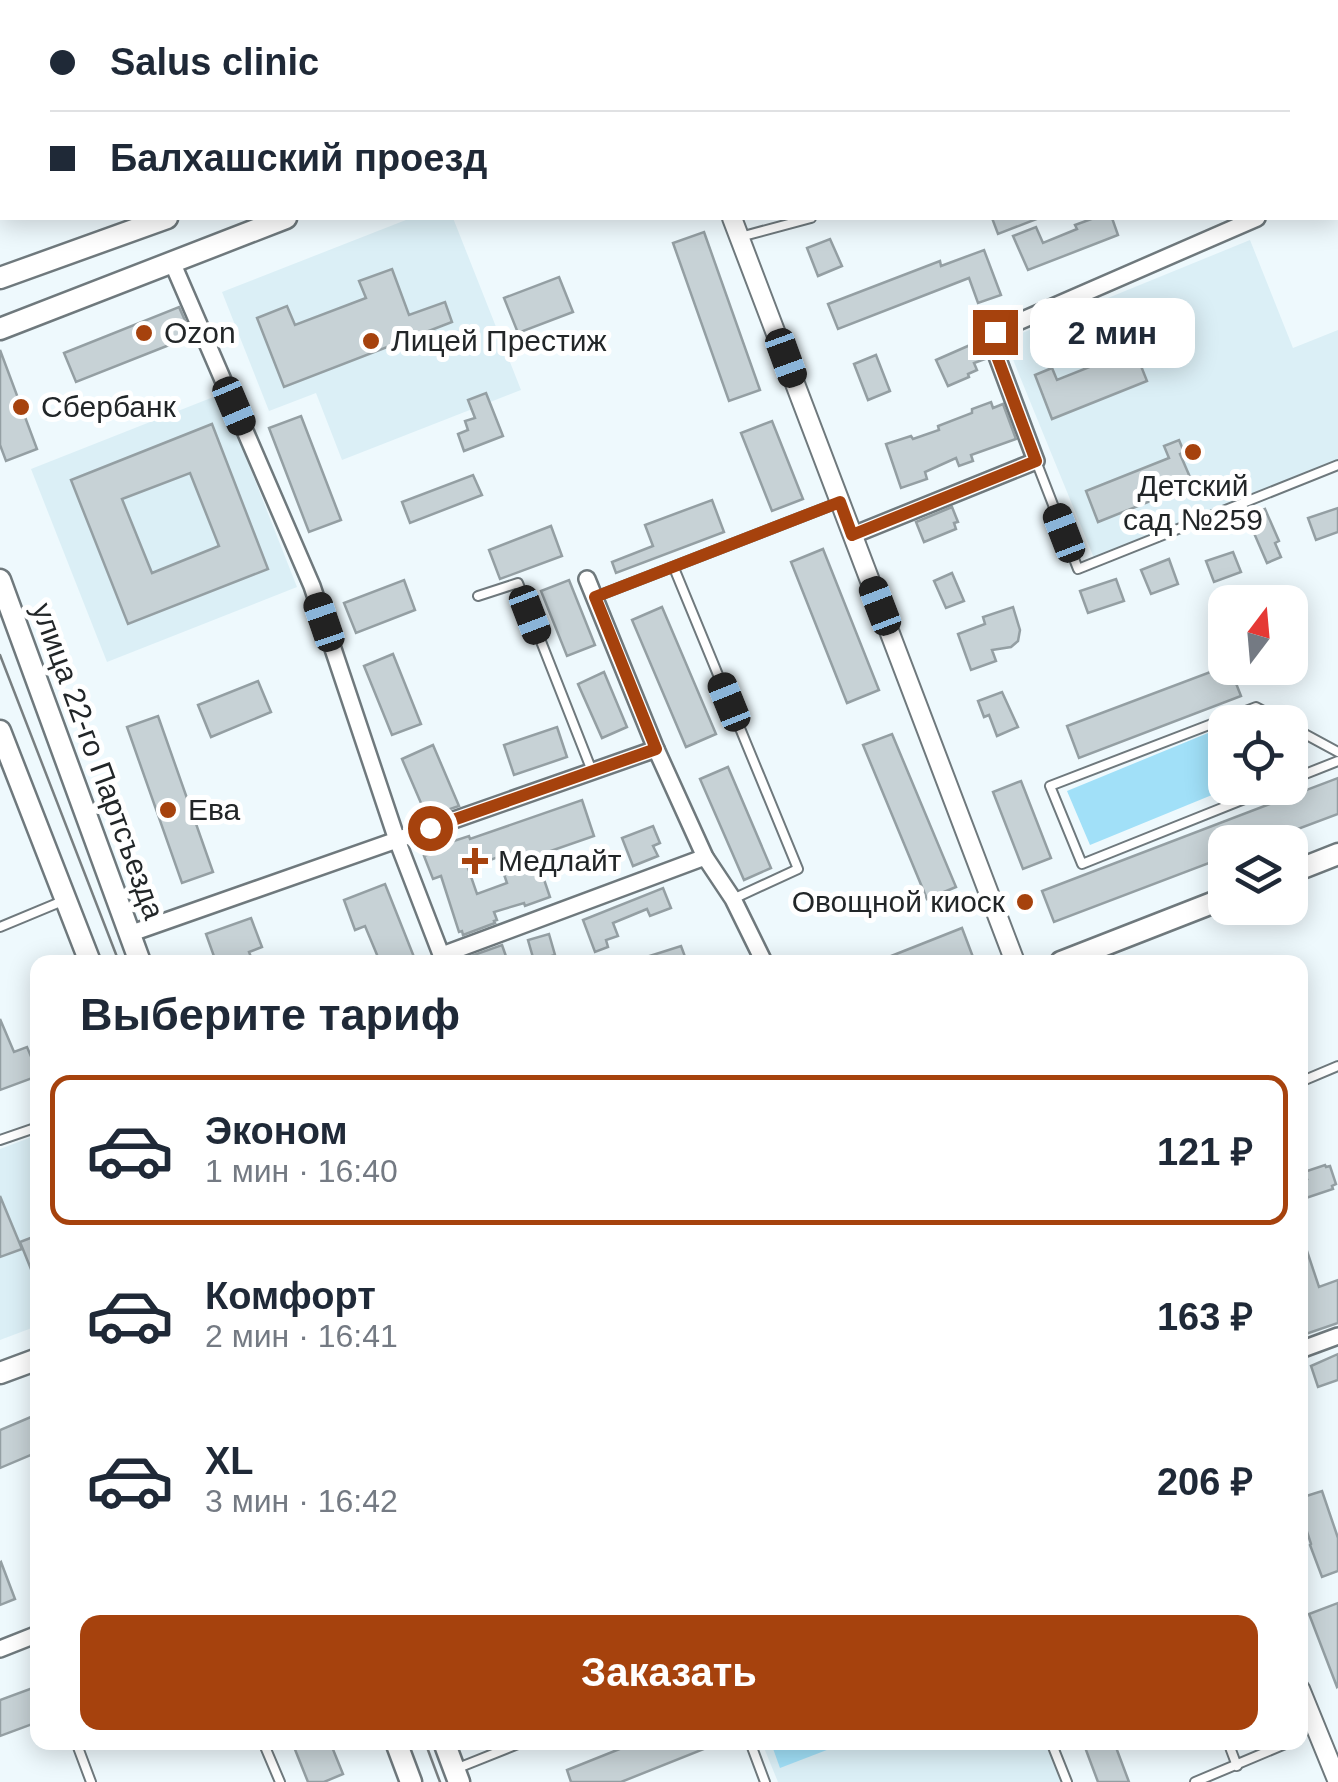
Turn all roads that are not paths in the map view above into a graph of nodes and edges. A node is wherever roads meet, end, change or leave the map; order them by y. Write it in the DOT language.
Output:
graph roads {
  1 [pos="161,220"];
  2 [pos="281,220"];
  3 [pos="733,220"];
  4 [pos="804,220"];
  5 [pos="1251,220"];
  6 [pos="740,237"];
  7 [pos="172,262"];
  8 [pos="0,278"];
  9 [pos="0,329"];
  10 [pos="1036,461"];
  11 [pos="1338,465"];
  12 [pos="840,502"];
  13 [pos="852,535"];
  14 [pos="674,568"];
  15 [pos="588,579"];
  16 [pos="0,580"];
  17 [pos="478,596"];
  18 [pos="595,597"];
  19 [pos="1208,725"];
  20 [pos="0,731"];
  21 [pos="1308,736"];
  22 [pos="656,749"];
  23 [pos="1338,752"];
  24 [pos="1338,761"];
  25 [pos="592,771"];
  26 [pos="1308,773"];
  27 [pos="1230,805"];
  28 [pos="397,840"];
  29 [pos="1338,854"];
  30 [pos="705,857"];
  31 [pos="1308,866"];
  32 [pos="66,900"];
  33 [pos="733,900"];
  34 [pos="1208,905"];
  35 [pos="0,927"];
  36 [pos="129,934"];
  37 [pos="87,955"];
  38 [pos="137,955"];
  39 [pos="441,955"];
  40 [pos="453,955"];
  41 [pos="760,955"];
  42 [pos="1012,955"];
  43 [pos="1079,955"];
  44 [pos="1338,1066"];
  45 [pos="1308,1079"];
  46 [pos="30,1130"];
  47 [pos="0,1140"];
  48 [pos="1338,1336"];
  49 [pos="1308,1347"];
  50 [pos="30,1362"];
  51 [pos="0,1373"];
  52 [pos="30,1639"];
  53 [pos="0,1650"];
  54 [pos="1308,1725"];
  55 [pos="79,1750"];
  56 [pos="266,1750"];
  57 [pos="399,1750"];
  58 [pos="447,1750"];
  59 [pos="507,1750"];
  60 [pos="753,1750"];
  61 [pos="1054,1750"];
  62 [pos="1231,1750"];
  63 [pos="1272,1750"];
  64 [pos="1237,1766"];
  65 [pos="457,1776"];
  66 [pos="91,1782"];
  67 [pos="280,1782"];
  68 [pos="411,1782"];
  69 [pos="765,1782"];
  70 [pos="1067,1782"];
  71 [pos="1195,1782"];
  72 [pos="1338,1782"];
  1 -- 8 [label="main road"];
  2 -- 7 [label="main road"];
  3 -- 6 [label="street"];
  4 -- 6 [label="lane"];
  5 -- 10 [label="street"];
  6 -- 12 [label="street"];
  7 -- 9 [label="main road"];
  7 -- 28 [label="street"];
  10 -- 11 [label="lane"];
  10 -- 13 [label="street"];
  12 -- 13 [label="street"];
  12 -- 14 [label="lane"];
  13 -- 42 [label="street"];
  14 -- 18 [label="lane"];
  14 -- 33 [label="lane"];
  15 -- 18 [label="street"];
  16 -- 36 [label="main road, улица 22-го Партсъезда"];
  17 -- 25 [label="lane"];
  18 -- 22 [label="street"];
  19 -- 27 [label="lane"];
  20 -- 32 [label="main road"];
  21 -- 23 [label="lane"];
  22 -- 25 [label="street"];
  22 -- 30 [label="street"];
  24 -- 26 [label="lane"];
  25 -- 28 [label="street"];
  28 -- 36 [label="street"];
  28 -- 39 [label="street"];
  29 -- 31 [label="main road"];
  30 -- 33 [label="street"];
  30 -- 40 [label="street"];
  32 -- 35 [label="lane"];
  32 -- 37 [label="main road"];
  33 -- 41 [label="street"];
  34 -- 43 [label="main road"];
  36 -- 38 [label="main road, улица 22-го Партсъезда"];
  44 -- 45 [label="lane"];
  46 -- 47 [label="lane"];
  48 -- 49 [label="street"];
  50 -- 51 [label="main road"];
  52 -- 53 [label="street"];
  54 -- 72 [label="street"];
  55 -- 66 [label="lane"];
  56 -- 67 [label="lane"];
  57 -- 68 [label="main road"];
  58 -- 65 [label="main road"];
  59 -- 65 [label="lane"];
  60 -- 69 [label="lane"];
  61 -- 70 [label="lane"];
  62 -- 64 [label="lane"];
  63 -- 64 [label="lane"];
  64 -- 71 [label="lane"];
}
